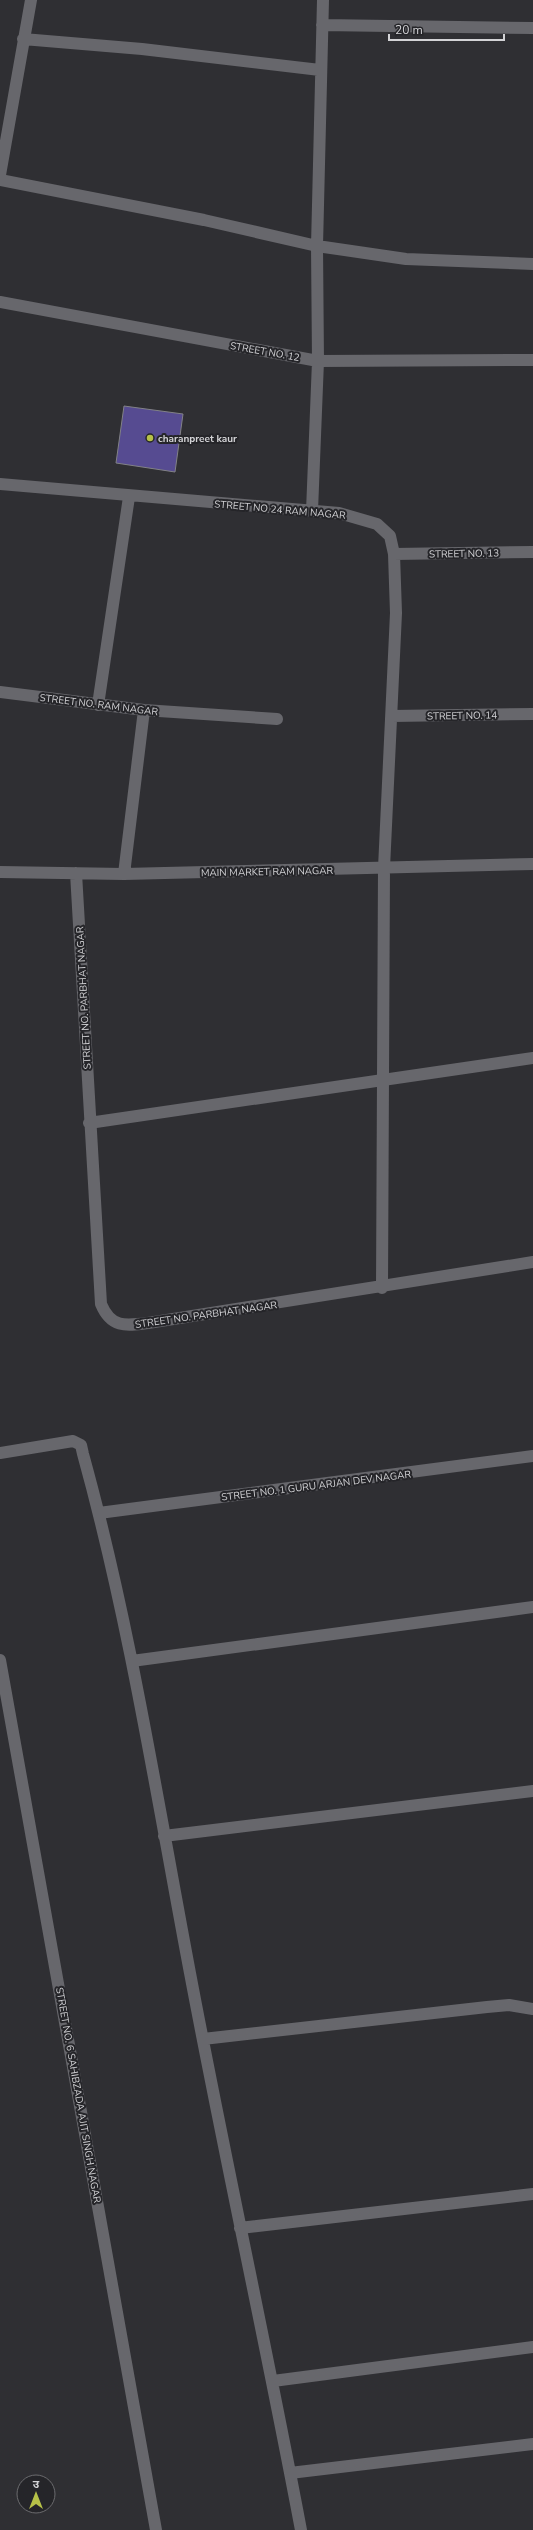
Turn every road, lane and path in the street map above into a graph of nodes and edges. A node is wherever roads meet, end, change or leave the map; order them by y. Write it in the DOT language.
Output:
graph roads {
  1 [pos="31,0"];
  2 [pos="323,0"];
  3 [pos="322,24"];
  4 [pos="533,28"];
  5 [pos="23,39"];
  6 [pos="320,70"];
  7 [pos="0,175"];
  8 [pos="0,180"];
  9 [pos="317,246"];
  10 [pos="533,264"];
  11 [pos="0,302"];
  12 [pos="533,360"];
  13 [pos="318,361"];
  14 [pos="0,484"];
  15 [pos="129,497"];
  16 [pos="312,511"];
  17 [pos="533,552"];
  18 [pos="394,554"];
  19 [pos="0,692"];
  20 [pos="98,704"];
  21 [pos="144,710"];
  22 [pos="533,714"];
  23 [pos="392,716"];
  24 [pos="277,719"];
  25 [pos="533,864"];
  26 [pos="384,868"];
  27 [pos="0,872"];
  28 [pos="76,873"];
  29 [pos="124,874"];
  30 [pos="533,1058"];
  31 [pos="384,1079"];
  32 [pos="89,1123"];
  33 [pos="533,1262"];
  34 [pos="382,1288"];
  35 [pos="0,1453"];
  36 [pos="533,1456"];
  37 [pos="99,1513"];
  38 [pos="533,1607"];
  39 [pos="0,1660"];
  40 [pos="132,1661"];
  41 [pos="533,1791"];
  42 [pos="164,1836"];
  43 [pos="533,2009"];
  44 [pos="202,2039"];
  45 [pos="533,2194"];
  46 [pos="240,2228"];
  47 [pos="533,2347"];
  48 [pos="273,2381"];
  49 [pos="533,2444"];
  50 [pos="290,2473"];
  51 [pos="156,2530"];
  52 [pos="301,2530"];
  1 -- 5 [label="street"];
  2 -- 3 [label="street"];
  3 -- 4 [label="street"];
  3 -- 6 [label="street"];
  5 -- 6 [label="street"];
  5 -- 7 [label="street"];
  6 -- 9 [label="street"];
  8 -- 9 [label="street"];
  9 -- 10 [label="street"];
  9 -- 13 [label="street"];
  11 -- 13 [label="street, STREET NO. 12"];
  12 -- 13 [label="street, STREET NO. 12"];
  13 -- 16 [label="street"];
  14 -- 15 [label="street, STREET NO 24 RAM NAGAR"];
  15 -- 16 [label="street, STREET NO 24 RAM NAGAR"];
  15 -- 20 [label="street"];
  16 -- 18 [label="street, STREET NO 24 RAM NAGAR"];
  17 -- 18 [label="street, STREET NO. 13"];
  18 -- 23 [label="street, STREET NO 24 RAM NAGAR"];
  19 -- 20 [label="street, STREET NO. RAM NAGAR"];
  20 -- 21 [label="street, STREET NO. RAM NAGAR"];
  21 -- 24 [label="street, STREET NO. RAM NAGAR"];
  21 -- 29 [label="street"];
  22 -- 23 [label="street, STREET NO. 14"];
  23 -- 26 [label="street, STREET NO 24 RAM NAGAR"];
  25 -- 26 [label="street, MAIN MARKET RAM NAGAR"];
  26 -- 29 [label="street, MAIN MARKET RAM NAGAR"];
  26 -- 31 [label="street"];
  27 -- 28 [label="street, MAIN MARKET RAM NAGAR"];
  28 -- 29 [label="street, MAIN MARKET RAM NAGAR"];
  28 -- 32 [label="street, STREET NO. PARBHAT NAGAR"];
  30 -- 31 [label="street"];
  31 -- 32 [label="street"];
  31 -- 34 [label="street"];
  32 -- 34 [label="street, STREET NO. PARBHAT NAGAR"];
  33 -- 34 [label="street, STREET NO. PARBHAT NAGAR"];
  35 -- 37 [label="street"];
  36 -- 37 [label="street, STREET NO. 1 GURU ARJAN DEV NAGAR"];
  37 -- 40 [label="street"];
  38 -- 40 [label="street"];
  39 -- 51 [label="street, STREET NO. 6 SAHIBZADA AJIT SINGH NAGAR"];
  40 -- 42 [label="street"];
  41 -- 42 [label="street"];
  42 -- 44 [label="street"];
  43 -- 44 [label="street"];
  44 -- 46 [label="street"];
  45 -- 46 [label="street"];
  46 -- 48 [label="street"];
  47 -- 48 [label="street"];
  48 -- 50 [label="street"];
  49 -- 50 [label="street"];
  50 -- 52 [label="street"];
}
